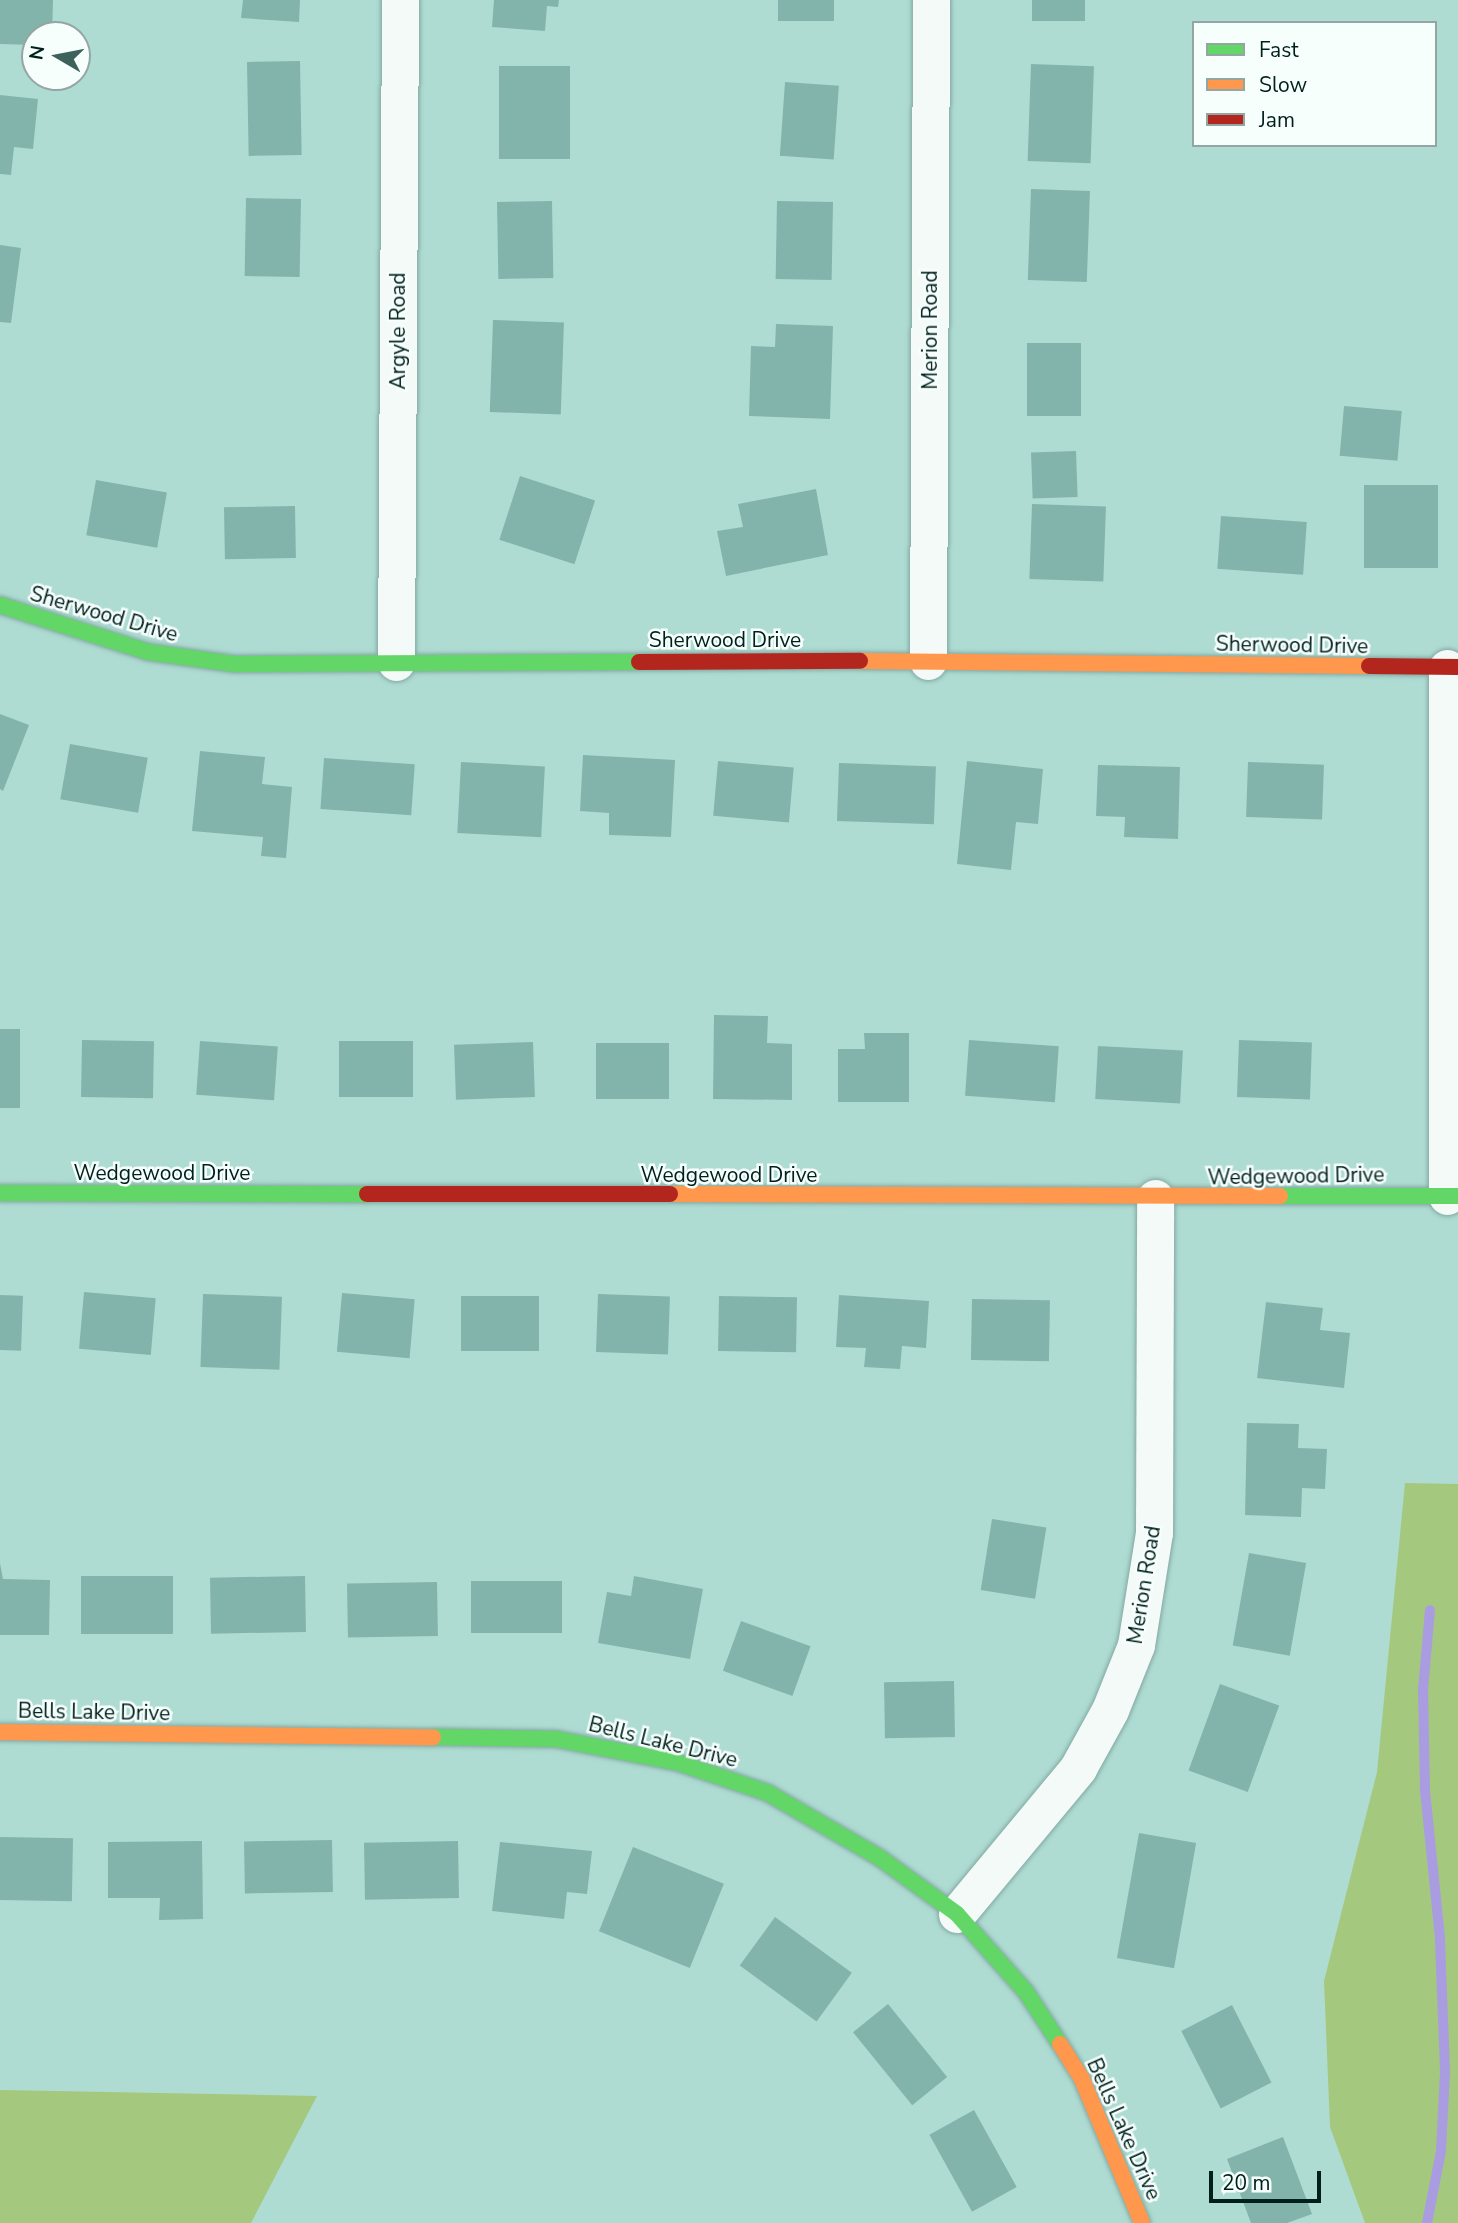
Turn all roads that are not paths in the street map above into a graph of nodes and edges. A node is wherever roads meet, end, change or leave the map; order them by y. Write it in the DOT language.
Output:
graph roads {
  1 [pos="400,0"];
  2 [pos="931,0"];
  3 [pos="0,605"];
  4 [pos="928,661"];
  5 [pos="396,662"];
  6 [pos="1453,667"];
  7 [pos="0,1193"];
  8 [pos="1452,1196"];
  9 [pos="1155,1198"];
  10 [pos="0,1732"];
  11 [pos="957,1914"];
  12 [pos="1142,2223"];
  1 -- 5 [label="street, Argyle Road"];
  2 -- 4 [label="street, Merion Road"];
  3 -- 5 [label="street, Sherwood Drive"];
  4 -- 5 [label="street, Sherwood Drive"];
  4 -- 6 [label="street, Sherwood Drive"];
  6 -- 8 [label="street"];
  7 -- 9 [label="street, Wedgewood Drive"];
  8 -- 9 [label="street, Wedgewood Drive"];
  9 -- 11 [label="street, Merion Road"];
  10 -- 11 [label="street, Bells Lake Drive"];
  11 -- 12 [label="street, Bells Lake Drive"];
}
